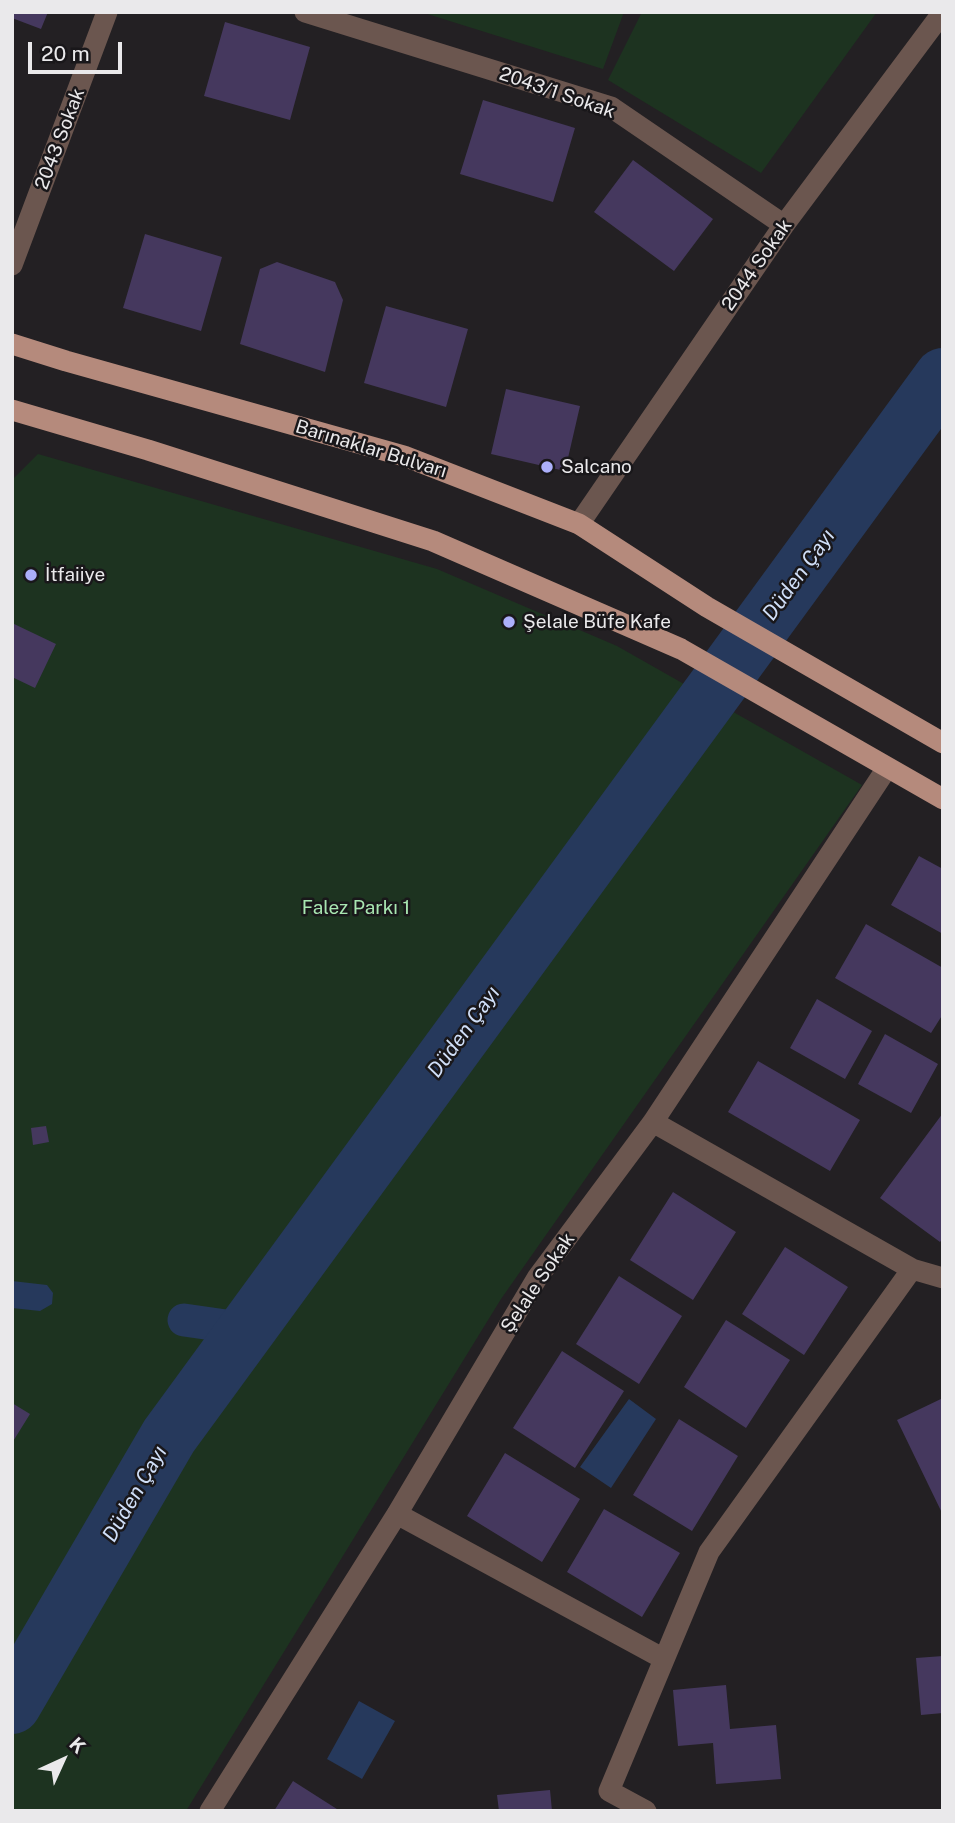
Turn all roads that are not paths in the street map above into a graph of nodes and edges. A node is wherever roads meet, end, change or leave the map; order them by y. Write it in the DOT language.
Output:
graph roads {
  1 [pos="107,12"];
  2 [pos="305,12"];
  3 [pos="943,12"];
  4 [pos="784,225"];
  5 [pos="12,265"];
  6 [pos="12,344"];
  7 [pos="12,410"];
  8 [pos="579,524"];
  9 [pos="943,743"];
  10 [pos="887,768"];
  11 [pos="943,799"];
  12 [pos="653,1122"];
  13 [pos="912,1269"];
  14 [pos="943,1278"];
  15 [pos="397,1514"];
  16 [pos="664,1659"];
  17 [pos="210,1811"];
  18 [pos="646,1811"];
  1 -- 5 [label="street, 2043 Sokak"];
  2 -- 4 [label="street, 2043/1 Sokak"];
  3 -- 4 [label="street, 2044 Sokak"];
  4 -- 8 [label="street, 2044 Sokak"];
  6 -- 8 [label="main road, Barınaklar Bulvarı"];
  7 -- 10 [label="main road"];
  8 -- 9 [label="main road, Barınaklar Bulvarı"];
  10 -- 11 [label="main road"];
  10 -- 12 [label="street, Şelale Sokak"];
  12 -- 13 [label="street"];
  12 -- 15 [label="street, Şelale Sokak"];
  13 -- 14 [label="street"];
  13 -- 16 [label="street"];
  15 -- 16 [label="street"];
  15 -- 17 [label="street, Şelale Sokak"];
  16 -- 18 [label="street"];
}
